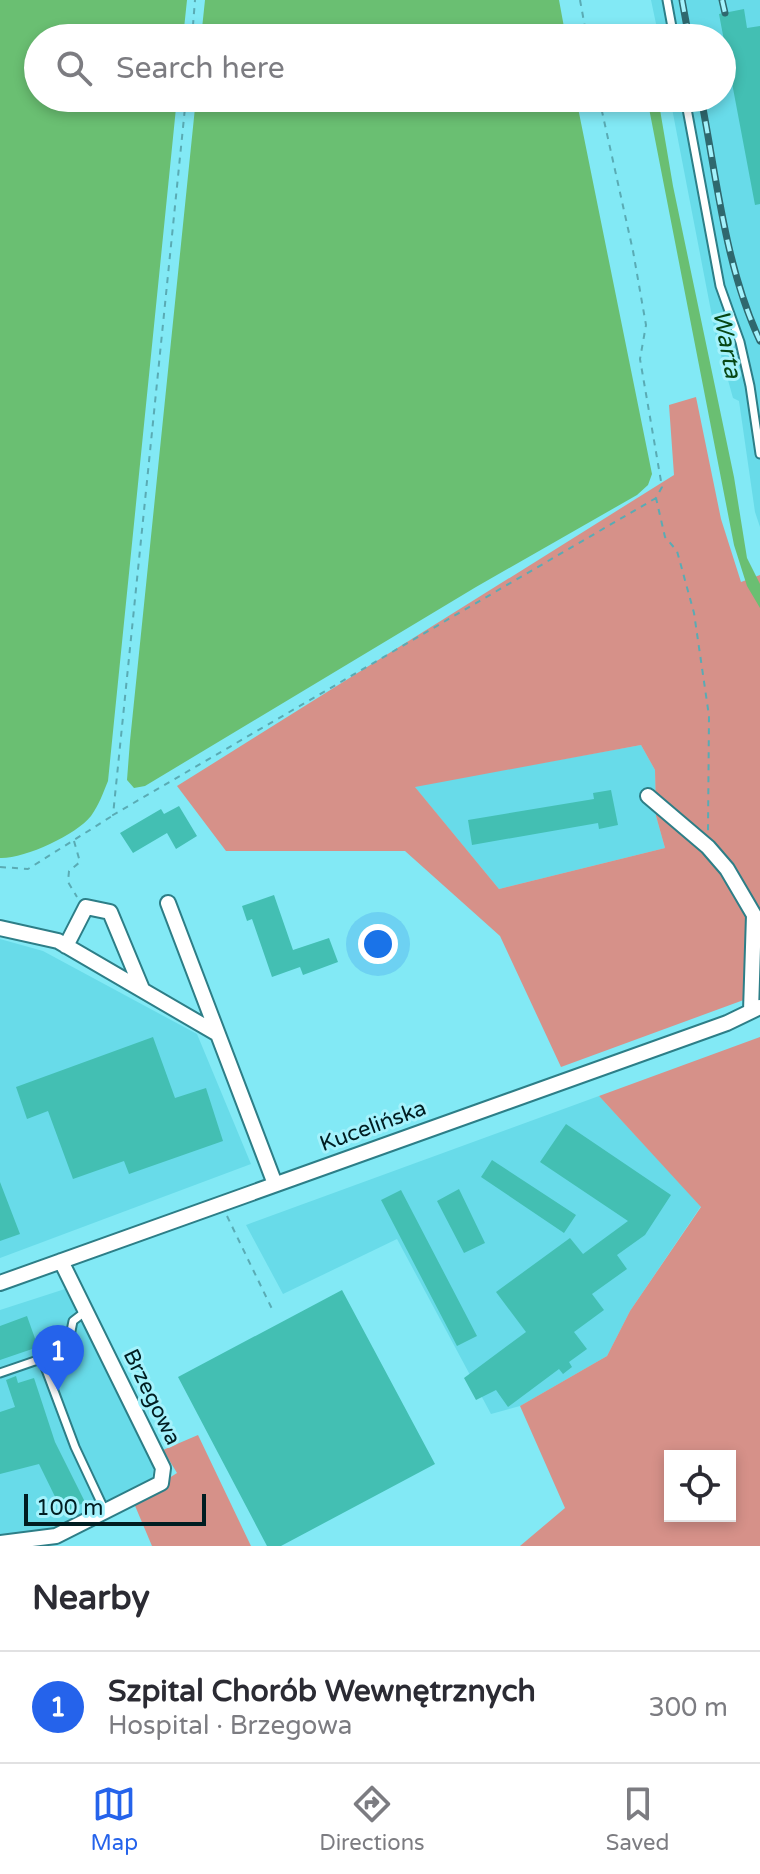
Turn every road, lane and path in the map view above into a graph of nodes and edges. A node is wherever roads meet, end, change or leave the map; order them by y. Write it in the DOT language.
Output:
graph roads {
  1 [pos="195,0"];
  2 [pos="580,0"];
  3 [pos="667,0"];
  4 [pos="193,24"];
  5 [pos="584,24"];
  6 [pos="671,24"];
  7 [pos="185,112"];
  8 [pos="602,112"];
  9 [pos="688,112"];
  10 [pos="760,454"];
  11 [pos="656,498"];
  12 [pos="648,796"];
  13 [pos="113,815"];
  14 [pos="74,840"];
  15 [pos="708,847"];
  16 [pos="0,867"];
  17 [pos="168,903"];
  18 [pos="86,907"];
  19 [pos="0,928"];
  20 [pos="66,946"];
  21 [pos="142,989"];
  22 [pos="756,1009"];
  23 [pos="216,1033"];
  24 [pos="275,1184"];
  25 [pos="221,1204"];
  26 [pos="61,1261"];
  27 [pos="0,1283"];
  28 [pos="86,1311"];
  29 [pos="273,1311"];
  30 [pos="42,1359"];
  31 [pos="0,1373"];
  32 [pos="105,1511"];
  33 [pos="0,1543"];
  1 -- 4 [label="path"];
  2 -- 5 [label="path"];
  3 -- 6 [label="lane"];
  7 -- 13 [label="path"];
  8 -- 11 [label="path"];
  9 -- 10 [label="lane"];
  11 -- 13 [label="path"];
  11 -- 15 [label="path"];
  12 -- 15 [label="street"];
  13 -- 14 [label="path"];
  14 -- 16 [label="path"];
  14 -- 18 [label="path"];
  15 -- 22 [label="street"];
  17 -- 23 [label="street"];
  18 -- 20 [label="street"];
  18 -- 21 [label="street"];
  19 -- 20 [label="street"];
  20 -- 21 [label="street"];
  21 -- 23 [label="street"];
  22 -- 24 [label="street, Kucelińska"];
  23 -- 24 [label="street"];
  24 -- 25 [label="street, Kucelińska"];
  25 -- 26 [label="street, Kucelińska"];
  25 -- 29 [label="path"];
  26 -- 27 [label="street, Kucelińska"];
  26 -- 28 [label="street, Brzegowa"];
  28 -- 30 [label="lane"];
  28 -- 32 [label="street, Brzegowa"];
  30 -- 31 [label="lane"];
  30 -- 32 [label="lane"];
  32 -- 33 [label="street, Brzegowa"];
}
